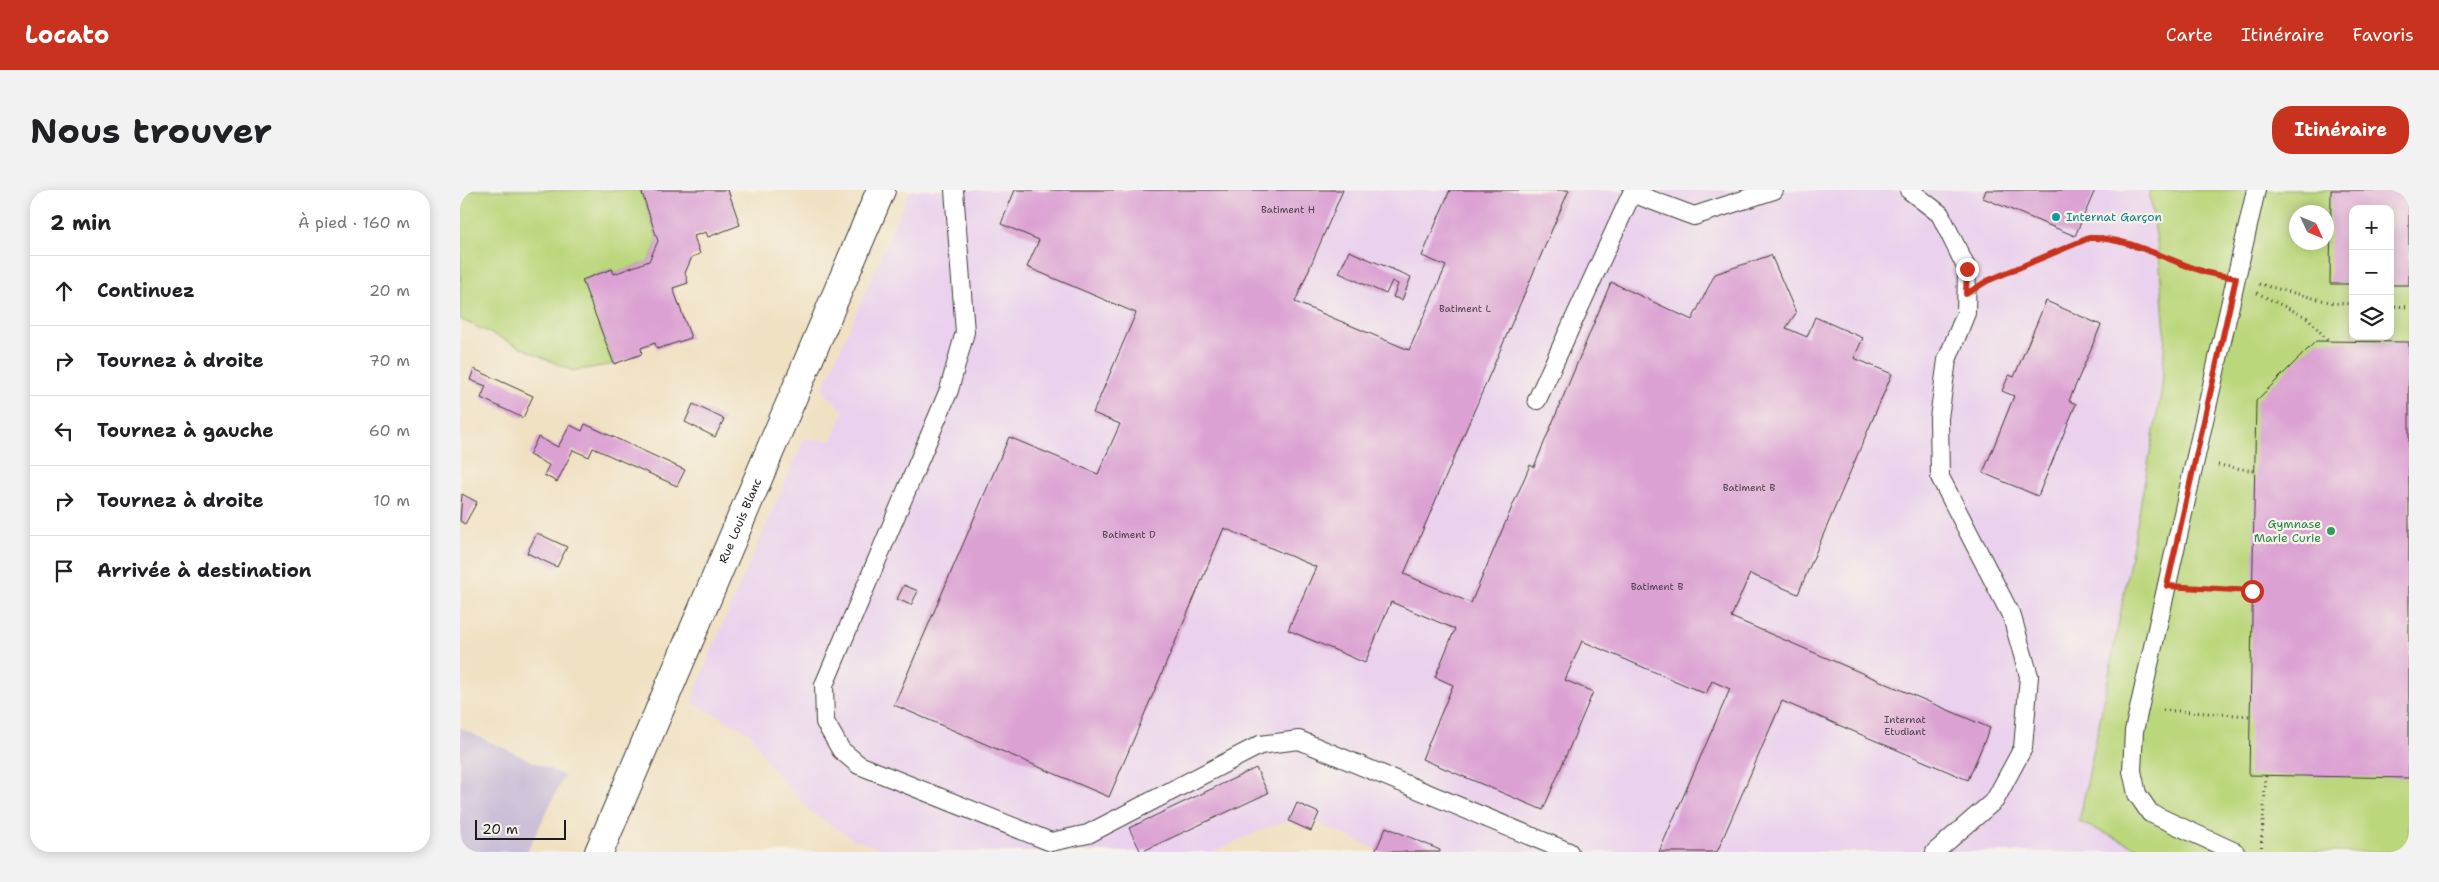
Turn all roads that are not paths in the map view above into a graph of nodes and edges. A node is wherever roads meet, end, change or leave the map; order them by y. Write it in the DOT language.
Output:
graph roads {
  1 [pos="881,190"];
  2 [pos="954,190"];
  3 [pos="1774,190"];
  4 [pos="1909,190"];
  5 [pos="2256,190"];
  6 [pos="1633,192"];
  7 [pos="1537,400"];
  8 [pos="599,852"];
  9 [pos="1569,852"];
  10 [pos="1935,852"];
  11 [pos="2234,852"];
  1 -- 8 [label="street, Rue Louis Blanc"];
  2 -- 9 [label="lane"];
  3 -- 6 [label="lane"];
  4 -- 10 [label="lane"];
  5 -- 11 [label="lane"];
  6 -- 7 [label="lane"];
}
